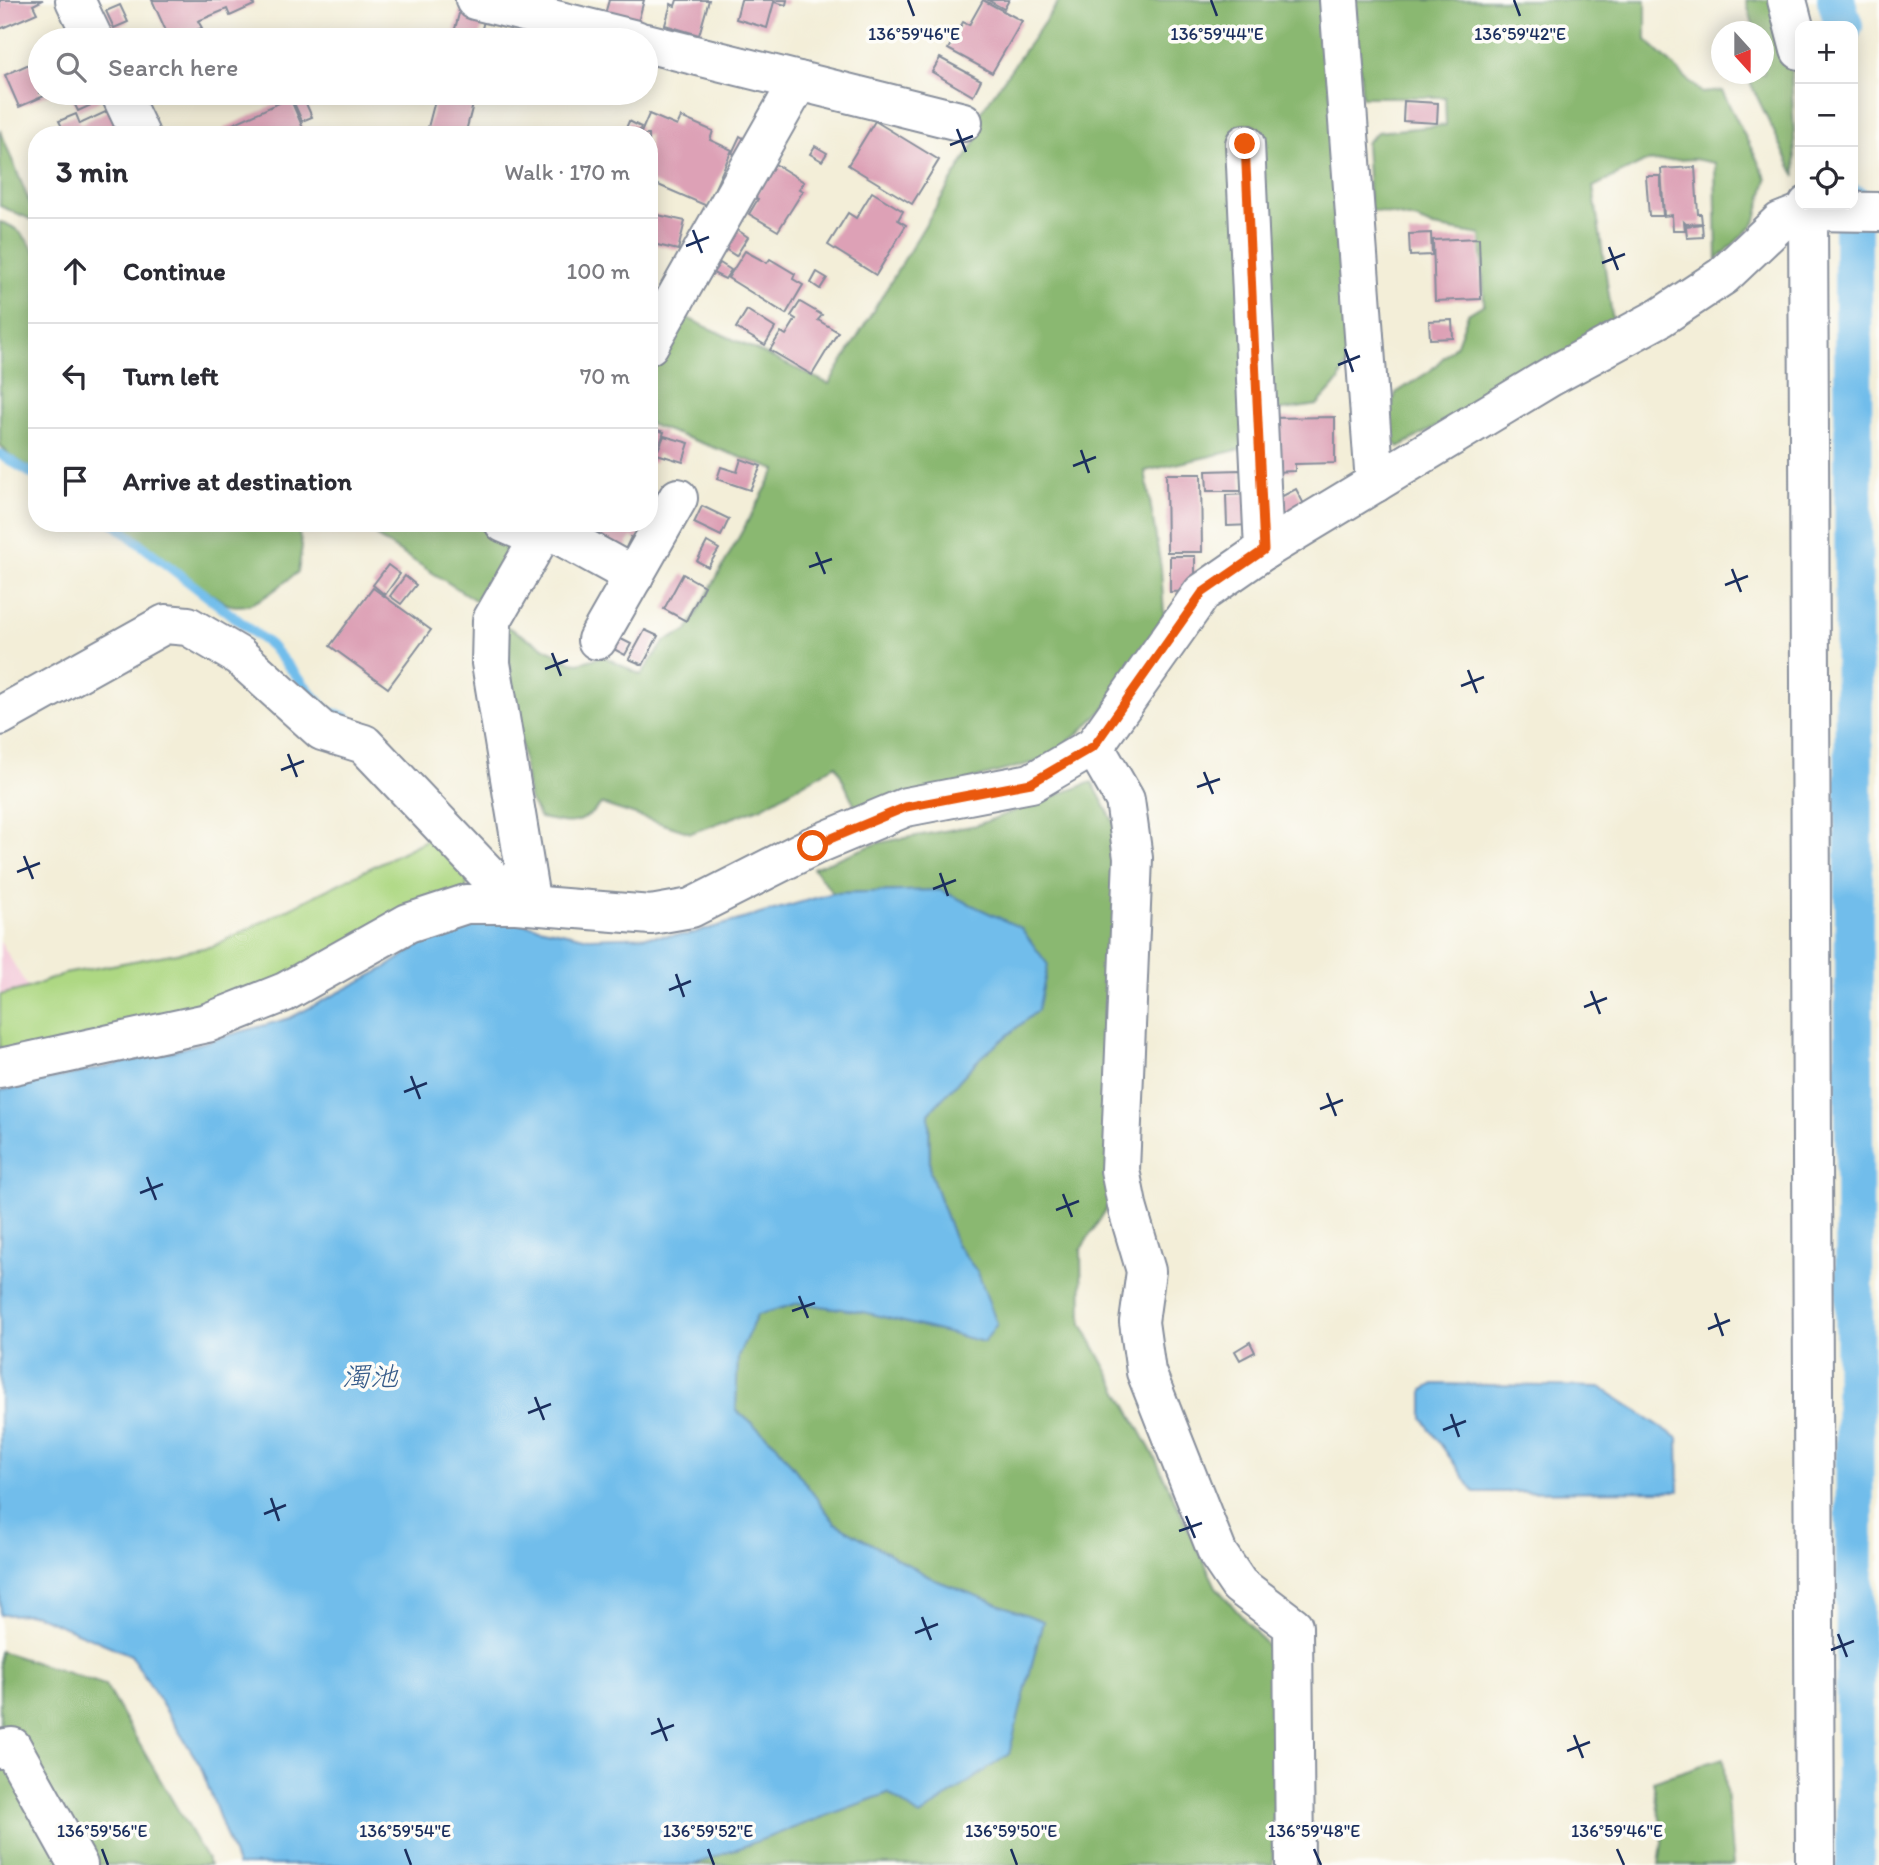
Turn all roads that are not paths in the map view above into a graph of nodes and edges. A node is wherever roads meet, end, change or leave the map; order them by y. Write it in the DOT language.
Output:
graph roads {
  1 [pos="75,0"];
  2 [pos="475,0"];
  3 [pos="1339,0"];
  4 [pos="1787,0"];
  5 [pos="88,28"];
  6 [pos="588,28"];
  7 [pos="1795,31"];
  8 [pos="658,46"];
  9 [pos="799,81"];
  10 [pos="126,105"];
  11 [pos="963,122"];
  12 [pos="136,126"];
  13 [pos="1245,144"];
  14 [pos="1804,210"];
  15 [pos="1808,210"];
  16 [pos="1844,210"];
  17 [pos="1879,212"];
  18 [pos="658,329"];
  19 [pos="1375,483"];
  20 [pos="678,498"];
  21 [pos="542,532"];
  22 [pos="550,532"];
  23 [pos="1264,550"];
  24 [pos="634,576"];
  25 [pos="597,640"];
  26 [pos="0,716"];
  27 [pos="1094,746"];
  28 [pos="524,905"];
  29 [pos="0,1068"];
  30 [pos="0,1749"];
  31 [pos="78,1865"];
  32 [pos="1295,1865"];
  33 [pos="1815,1865"];
  1 -- 5 [label="street"];
  2 -- 6 [label="street"];
  3 -- 19 [label="street"];
  4 -- 7 [label="street"];
  8 -- 9 [label="street"];
  9 -- 11 [label="street"];
  9 -- 18 [label="street"];
  10 -- 12 [label="street"];
  13 -- 23 [label="street"];
  14 -- 19 [label="street"];
  15 -- 33 [label="street"];
  16 -- 17 [label="street"];
  19 -- 23 [label="street"];
  20 -- 24 [label="street"];
  21 -- 28 [label="street"];
  22 -- 24 [label="street"];
  23 -- 27 [label="street"];
  24 -- 25 [label="street"];
  26 -- 28 [label="street"];
  27 -- 28 [label="street"];
  27 -- 32 [label="street"];
  28 -- 29 [label="street"];
  30 -- 31 [label="street"];
}
